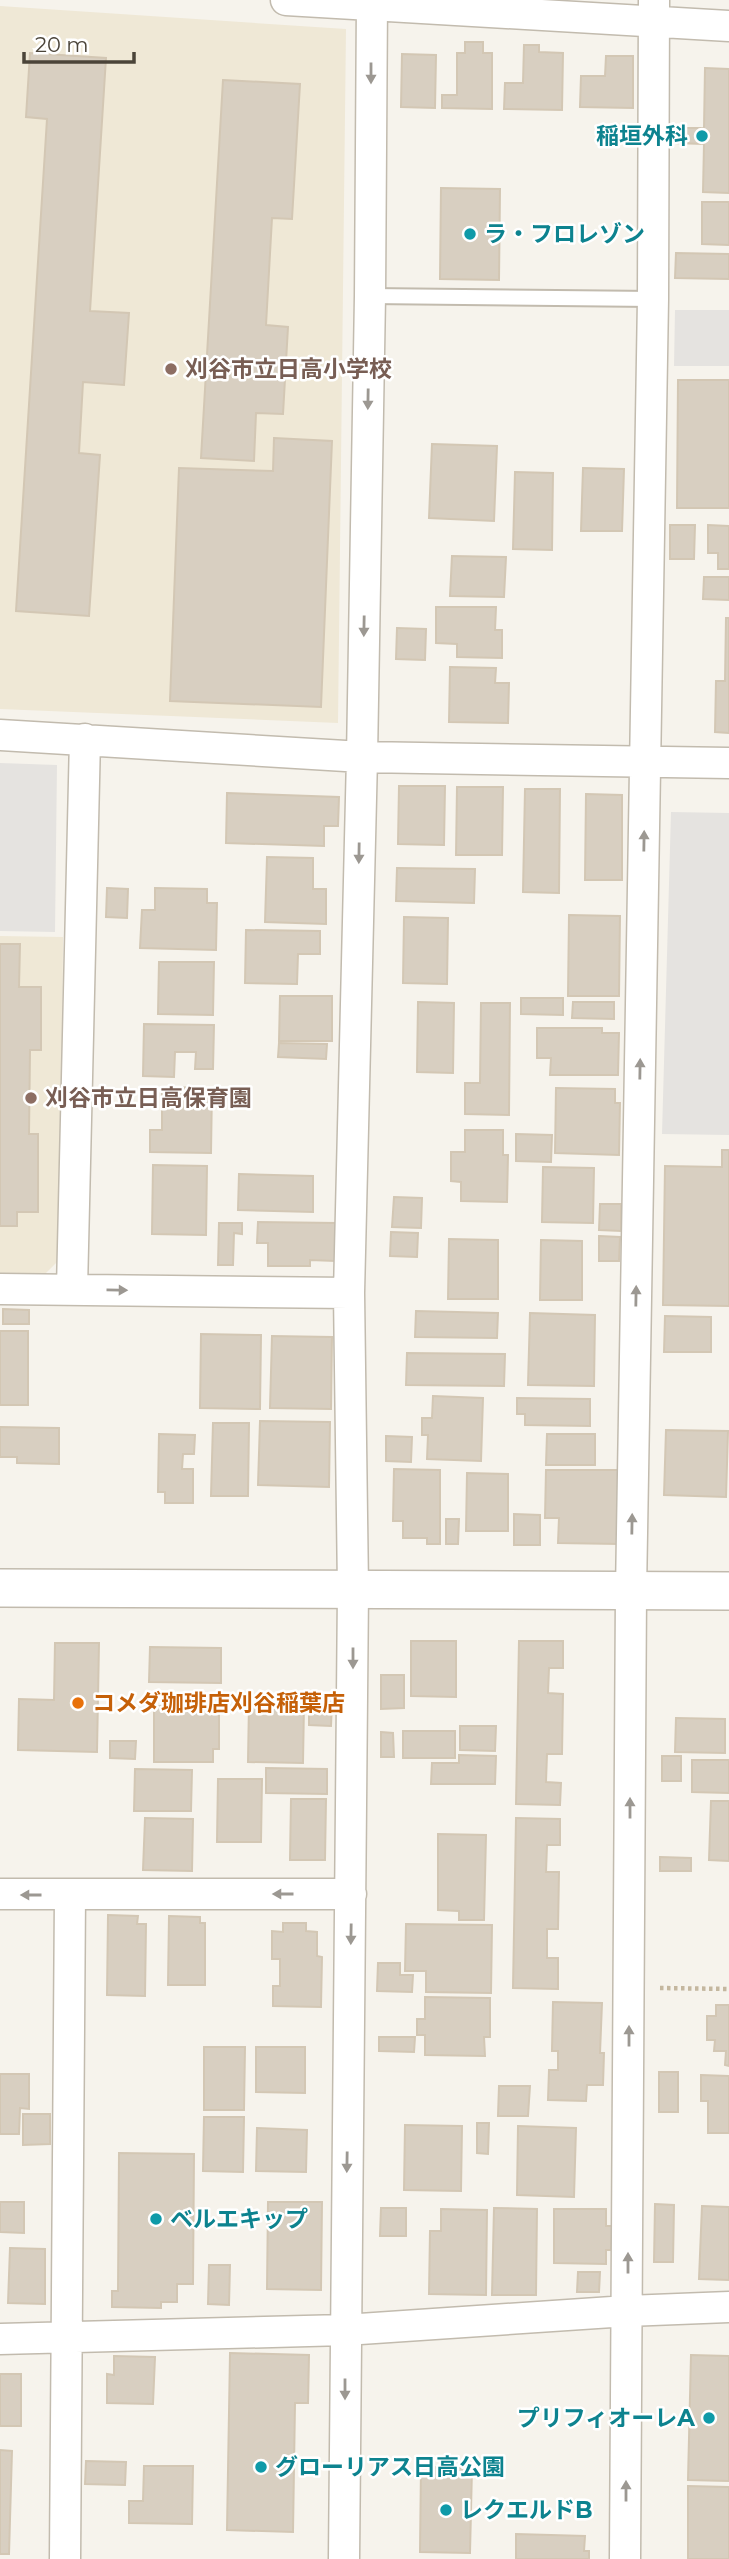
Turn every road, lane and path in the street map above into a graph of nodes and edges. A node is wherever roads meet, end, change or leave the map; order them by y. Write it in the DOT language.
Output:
graph roads {
  1 [pos="286,0"];
  2 [pos="372,2"];
  3 [pos="654,11"];
  4 [pos="729,26"];
  5 [pos="370,296"];
  6 [pos="653,299"];
  7 [pos="0,735"];
  8 [pos="85,739"];
  9 [pos="362,757"];
  10 [pos="646,763"];
  11 [pos="729,763"];
  12 [pos="0,1289"];
  13 [pos="72,1289"];
  14 [pos="349,1293"];
  15 [pos="0,1588"];
  16 [pos="353,1590"];
  17 [pos="729,1591"];
  18 [pos="631,1592"];
  19 [pos="0,1894"];
  20 [pos="351,1894"];
  21 [pos="69,1895"];
  22 [pos="629,1987"];
  23 [pos="729,1989"];
  24 [pos="729,2306"];
  25 [pos="627,2311"];
  26 [pos="345,2330"];
  27 [pos="65,2336"];
  28 [pos="0,2339"];
  29 [pos="65,2559"];
  30 [pos="344,2559"];
  31 [pos="625,2559"];
  1 -- 2 [label="street"];
  2 -- 3 [label="street"];
  2 -- 5 [label="street, one-way"];
  3 -- 4 [label="street"];
  3 -- 6 [label="street"];
  5 -- 6 [label="lane"];
  5 -- 9 [label="street, one-way"];
  6 -- 10 [label="street"];
  7 -- 8 [label="street"];
  8 -- 9 [label="street"];
  8 -- 13 [label="street"];
  9 -- 10 [label="street"];
  9 -- 14 [label="street, one-way"];
  10 -- 11 [label="street"];
  18 -- 10 [label="street, one-way"];
  12 -- 13 [label="street"];
  13 -- 14 [label="street, one-way"];
  14 -- 16 [label="street"];
  15 -- 16 [label="street"];
  16 -- 18 [label="street"];
  16 -- 20 [label="street, one-way"];
  17 -- 18 [label="street"];
  22 -- 18 [label="street, one-way"];
  21 -- 19 [label="street, one-way"];
  20 -- 21 [label="street, one-way"];
  20 -- 26 [label="street, one-way"];
  21 -- 27 [label="street"];
  22 -- 23 [label="path"];
  25 -- 22 [label="street, one-way"];
  24 -- 25 [label="street"];
  25 -- 26 [label="street"];
  31 -- 25 [label="street, one-way"];
  26 -- 27 [label="street"];
  26 -- 30 [label="street, one-way"];
  27 -- 28 [label="street"];
  27 -- 29 [label="street"];
}
